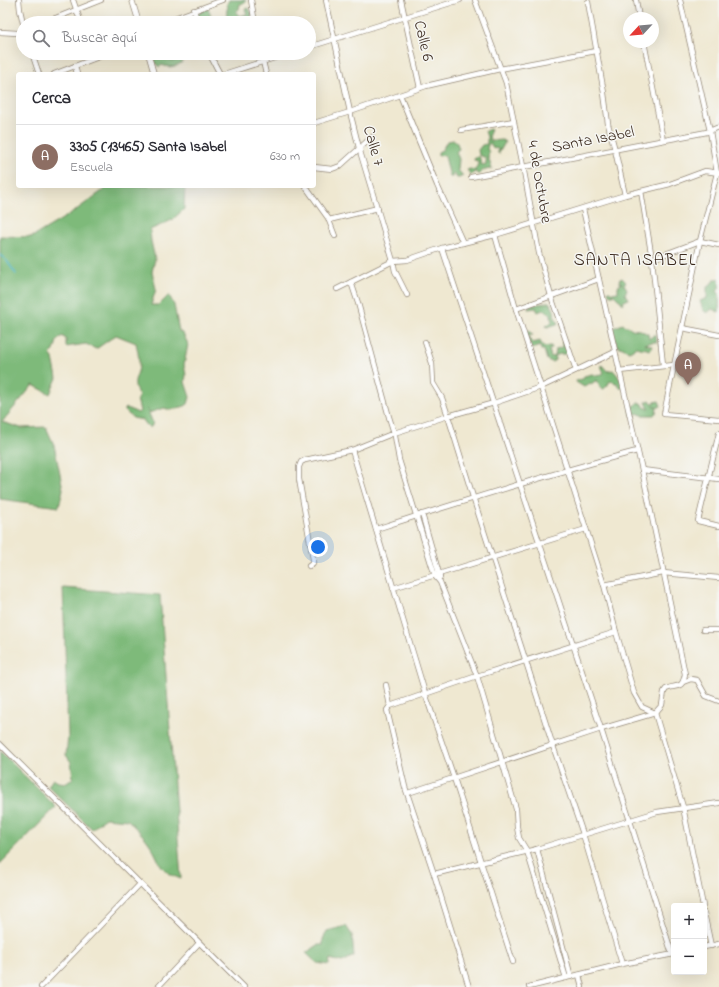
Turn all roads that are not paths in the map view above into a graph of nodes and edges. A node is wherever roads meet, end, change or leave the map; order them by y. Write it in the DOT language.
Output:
graph roads {
  1 [pos="19,0"];
  2 [pos="73,0"];
  3 [pos="101,0"];
  4 [pos="132,0"];
  5 [pos="223,0"];
  6 [pos="251,0"];
  7 [pos="326,0"];
  8 [pos="401,0"];
  9 [pos="460,0"];
  10 [pos="475,0"];
  11 [pos="636,0"];
  12 [pos="680,0"];
  13 [pos="588,2"];
  14 [pos="77,10"];
  15 [pos="194,10"];
  16 [pos="638,12"];
  17 [pos="21,16"];
  18 [pos="61,16"];
  19 [pos="79,16"];
  20 [pos="137,16"];
  21 [pos="179,16"];
  22 [pos="196,16"];
  23 [pos="254,16"];
  24 [pos="404,17"];
  25 [pos="0,32"];
  26 [pos="16,32"];
  27 [pos="334,39"];
  28 [pos="316,45"];
  29 [pos="645,48"];
  30 [pos="596,51"];
  31 [pos="34,60"];
  32 [pos="90,60"];
  33 [pos="150,60"];
  34 [pos="213,60"];
  35 [pos="269,60"];
  36 [pos="263,62"];
  37 [pos="75,66"];
  38 [pos="500,69"];
  39 [pos="38,72"];
  40 [pos="59,72"];
  41 [pos="76,72"];
  42 [pos="153,72"];
  43 [pos="219,72"];
  44 [pos="230,72"];
  45 [pos="266,72"];
  46 [pos="420,88"];
  47 [pos="400,95"];
  48 [pos="350,112"];
  49 [pos="514,121"];
  50 [pos="316,122"];
  51 [pos="719,127"];
  52 [pos="461,130"];
  53 [pos="710,131"];
  54 [pos="372,137"];
  55 [pos="663,140"];
  56 [pos="359,148"];
  57 [pos="615,150"];
  58 [pos="523,166"];
  59 [pos="316,168"];
  60 [pos="718,173"];
  61 [pos="471,177"];
  62 [pos="306,188"];
  63 [pos="641,191"];
  64 [pos="625,195"];
  65 [pos="378,208"];
  66 [pos="583,209"];
  67 [pos="329,220"];
  68 [pos="533,223"];
  69 [pos="495,235"];
  70 [pos="335,236"];
  71 [pos="700,241"];
  72 [pos="463,243"];
  73 [pos="719,245"];
  74 [pos="442,248"];
  75 [pos="652,259"];
  76 [pos="393,261"];
  77 [pos="599,279"];
  78 [pos="351,282"];
  79 [pos="337,289"];
  80 [pos="407,296"];
  81 [pos="551,296"];
  82 [pos="516,309"];
  83 [pos="682,328"];
  84 [pos="719,335"];
  85 [pos="425,342"];
  86 [pos="615,352"];
  87 [pos="663,365"];
  88 [pos="674,365"];
  89 [pos="576,370"];
  90 [pos="619,371"];
  91 [pos="541,387"];
  92 [pos="494,403"];
  93 [pos="448,416"];
  94 [pos="719,419"];
  95 [pos="394,433"];
  96 [pos="719,433"];
  97 [pos="352,450"];
  98 [pos="637,451"];
  99 [pos="567,469"];
  100 [pos="642,470"];
  101 [pos="709,477"];
  102 [pos="719,479"];
  103 [pos="519,484"];
  104 [pos="473,497"];
  105 [pos="422,514"];
  106 [pos="416,516"];
  107 [pos="719,526"];
  108 [pos="376,529"];
  109 [pos="586,529"];
  110 [pos="540,542"];
  111 [pos="494,558"];
  112 [pos="309,566"];
  113 [pos="663,573"];
  114 [pos="440,574"];
  115 [pos="434,576"];
  116 [pos="719,578"];
  117 [pos="440,582"];
  118 [pos="604,585"];
  119 [pos="394,588"];
  120 [pos="703,630"];
  121 [pos="719,630"];
  122 [pos="616,632"];
  123 [pos="572,646"];
  124 [pos="526,660"];
  125 [pos="476,676"];
  126 [pos="684,682"];
  127 [pos="386,685"];
  128 [pos="425,693"];
  129 [pos="719,701"];
  130 [pos="390,706"];
  131 [pos="656,713"];
  132 [pos="600,730"];
  133 [pos="0,744"];
  134 [pos="553,746"];
  135 [pos="503,761"];
  136 [pos="454,778"];
  137 [pos="408,793"];
  138 [pos="719,803"];
  139 [pos="683,807"];
  140 [pos="628,820"];
  141 [pos="584,834"];
  142 [pos="537,849"];
  143 [pos="527,851"];
  144 [pos="481,862"];
  145 [pos="434,874"];
  146 [pos="140,884"];
  147 [pos="702,903"];
  148 [pos="707,927"];
  149 [pos="199,943"];
  150 [pos="719,944"];
  151 [pos="711,946"];
  152 [pos="707,947"];
  153 [pos="671,948"];
  154 [pos="671,954"];
  155 [pos="513,962"];
  156 [pos="622,964"];
  157 [pos="579,975"];
  158 [pos="569,978"];
  159 [pos="42,987"];
  160 [pos="158,987"];
  161 [pos="244,987"];
  162 [pos="469,987"];
  163 [pos="529,987"];
  164 [pos="582,987"];
  1 -- 17 [label="street"];
  2 -- 14 [label="street"];
  3 -- 14 [label="street"];
  4 -- 20 [label="street"];
  5 -- 15 [label="street"];
  6 -- 23 [label="street"];
  7 -- 27 [label="street, Calle 7"];
  8 -- 24 [label="street, Calle 6"];
  9 -- 24 [label="street"];
  10 -- 38 [label="street, 4 de Octubre"];
  11 -- 16 [label="street"];
  12 -- 53 [label="street"];
  13 -- 30 [label="street"];
  14 -- 18 [label="street"];
  14 -- 19 [label="street"];
  15 -- 21 [label="street"];
  15 -- 22 [label="street"];
  24 -- 27 [label="street"];
  24 -- 46 [label="street, Calle 6"];
  25 -- 26 [label="street"];
  27 -- 28 [label="street"];
  27 -- 48 [label="street, Calle 7"];
  29 -- 55 [label="street"];
  30 -- 38 [label="street"];
  30 -- 57 [label="street"];
  31 -- 39 [label="street"];
  32 -- 37 [label="street"];
  33 -- 42 [label="street"];
  34 -- 43 [label="street"];
  35 -- 36 [label="street"];
  36 -- 44 [label="street"];
  36 -- 45 [label="street"];
  37 -- 40 [label="street"];
  37 -- 41 [label="street"];
  38 -- 46 [label="street"];
  38 -- 49 [label="street, 4 de Octubre"];
  46 -- 47 [label="street"];
  47 -- 48 [label="street"];
  47 -- 72 [label="street"];
  48 -- 50 [label="street"];
  48 -- 56 [label="street, Calle 7"];
  49 -- 52 [label="street"];
  49 -- 58 [label="street, 4 de Octubre"];
  51 -- 53 [label="street, Santa Isabel"];
  53 -- 55 [label="street, Santa Isabel"];
  53 -- 60 [label="street"];
  54 -- 56 [label="street"];
  55 -- 57 [label="street, Santa Isabel"];
  56 -- 59 [label="street"];
  56 -- 65 [label="street, Calle 7"];
  57 -- 58 [label="street, Santa Isabel"];
  57 -- 64 [label="street"];
  58 -- 61 [label="street, Santa Isabel"];
  58 -- 68 [label="street, 4 de Octubre"];
  60 -- 63 [label="street"];
  60 -- 71 [label="street"];
  62 -- 67 [label="street"];
  63 -- 64 [label="street"];
  63 -- 75 [label="street"];
  64 -- 66 [label="street"];
  65 -- 67 [label="street"];
  65 -- 76 [label="street, Calle 7"];
  66 -- 68 [label="street"];
  66 -- 77 [label="street"];
  67 -- 70 [label="street"];
  68 -- 69 [label="street"];
  68 -- 81 [label="street, 4 de Octubre"];
  69 -- 72 [label="street"];
  69 -- 82 [label="street"];
  71 -- 73 [label="street"];
  71 -- 75 [label="street"];
  71 -- 83 [label="street"];
  72 -- 74 [label="street"];
  74 -- 76 [label="street"];
  74 -- 92 [label="street"];
  75 -- 87 [label="street"];
  76 -- 78 [label="street"];
  76 -- 80 [label="street, Calle 7"];
  77 -- 81 [label="street"];
  77 -- 86 [label="street"];
  78 -- 79 [label="street"];
  78 -- 95 [label="street"];
  81 -- 82 [label="street"];
  81 -- 89 [label="street, 4 de Octubre"];
  82 -- 91 [label="street"];
  83 -- 84 [label="street"];
  83 -- 88 [label="street"];
  85 -- 93 [label="street"];
  86 -- 89 [label="street"];
  86 -- 90 [label="street"];
  87 -- 88 [label="street"];
  87 -- 90 [label="street"];
  88 -- 94 [label="street"];
  89 -- 91 [label="street"];
  90 -- 98 [label="street"];
  91 -- 92 [label="street"];
  91 -- 99 [label="street"];
  92 -- 93 [label="street"];
  92 -- 103 [label="street"];
  93 -- 95 [label="street"];
  93 -- 104 [label="street"];
  95 -- 97 [label="street"];
  95 -- 106 [label="street"];
  96 -- 101 [label="street"];
  97 -- 108 [label="street"];
  97 -- 112 [label="street"];
  98 -- 99 [label="street"];
  98 -- 100 [label="street"];
  99 -- 103 [label="street"];
  99 -- 109 [label="street"];
  100 -- 101 [label="street"];
  100 -- 113 [label="street"];
  101 -- 102 [label="street"];
  101 -- 107 [label="street"];
  103 -- 104 [label="street"];
  103 -- 110 [label="street"];
  104 -- 105 [label="street"];
  104 -- 111 [label="street"];
  105 -- 106 [label="street"];
  105 -- 114 [label="street"];
  106 -- 108 [label="street"];
  106 -- 115 [label="street"];
  108 -- 119 [label="street"];
  109 -- 110 [label="street"];
  109 -- 118 [label="street"];
  110 -- 111 [label="street"];
  110 -- 123 [label="street"];
  111 -- 114 [label="street"];
  111 -- 124 [label="street"];
  113 -- 116 [label="street"];
  113 -- 118 [label="street"];
  113 -- 126 [label="street"];
  114 -- 115 [label="street"];
  114 -- 117 [label="street"];
  115 -- 117 [label="street"];
  115 -- 119 [label="street"];
  117 -- 125 [label="street"];
  118 -- 122 [label="street"];
  119 -- 128 [label="street"];
  120 -- 121 [label="street"];
  122 -- 123 [label="street"];
  122 -- 131 [label="street"];
  123 -- 124 [label="street"];
  123 -- 132 [label="street"];
  124 -- 125 [label="street"];
  124 -- 134 [label="street"];
  125 -- 128 [label="street"];
  125 -- 135 [label="street"];
  126 -- 129 [label="street"];
  126 -- 131 [label="street"];
  127 -- 130 [label="street"];
  128 -- 130 [label="street"];
  128 -- 136 [label="street"];
  130 -- 137 [label="street"];
  131 -- 132 [label="street"];
  131 -- 139 [label="street"];
  132 -- 134 [label="street"];
  132 -- 140 [label="street"];
  133 -- 146 [label="street"];
  134 -- 135 [label="street"];
  134 -- 141 [label="street"];
  135 -- 136 [label="street"];
  135 -- 143 [label="street"];
  136 -- 137 [label="street"];
  136 -- 144 [label="street"];
  137 -- 145 [label="street"];
  138 -- 139 [label="street"];
  139 -- 140 [label="street"];
  139 -- 147 [label="street"];
  140 -- 141 [label="street"];
  140 -- 153 [label="street"];
  141 -- 142 [label="street"];
  141 -- 156 [label="street"];
  142 -- 143 [label="street"];
  142 -- 158 [label="street"];
  143 -- 144 [label="street"];
  143 -- 158 [label="street"];
  144 -- 145 [label="street"];
  144 -- 155 [label="street"];
  145 -- 162 [label="street"];
  146 -- 149 [label="street"];
  146 -- 159 [label="street"];
  148 -- 151 [label="street"];
  149 -- 160 [label="street"];
  149 -- 161 [label="street"];
  150 -- 151 [label="street"];
  151 -- 152 [label="street"];
  154 -- 156 [label="street"];
  156 -- 157 [label="street"];
  157 -- 158 [label="street"];
  157 -- 164 [label="street"];
  158 -- 163 [label="street"];
}
